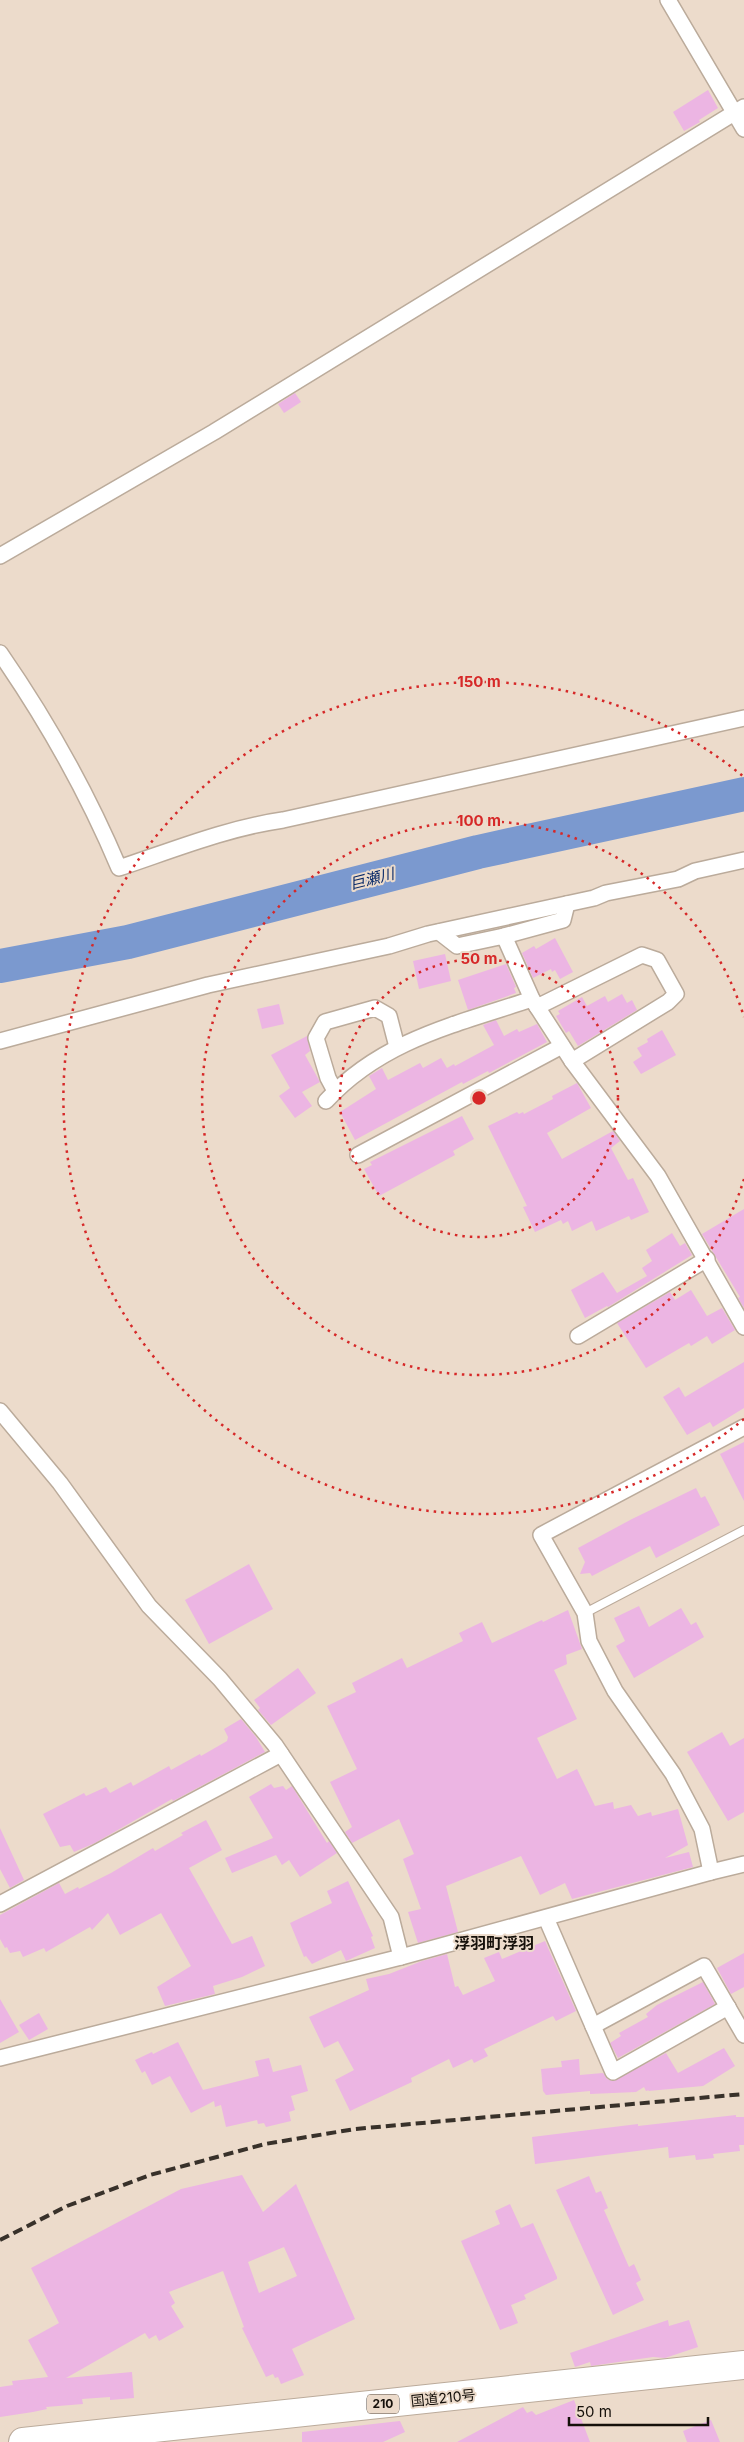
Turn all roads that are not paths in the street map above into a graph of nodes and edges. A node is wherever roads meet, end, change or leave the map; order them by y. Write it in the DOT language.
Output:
graph roads {
  1 [pos="668,0"];
  2 [pos="739,110"];
  3 [pos="744,129"];
  4 [pos="0,556"];
  5 [pos="0,653"];
  6 [pos="744,718"];
  7 [pos="744,860"];
  8 [pos="567,904"];
  9 [pos="439,932"];
  10 [pos="504,936"];
  11 [pos="535,1003"];
  12 [pos="0,1041"];
  13 [pos="562,1046"];
  14 [pos="397,1047"];
  15 [pos="572,1061"];
  16 [pos="358,1155"];
  17 [pos="707,1259"];
  18 [pos="744,1327"];
  19 [pos="578,1336"];
  20 [pos="0,1412"];
  21 [pos="744,1427"];
  22 [pos="744,1530"];
  23 [pos="585,1613"];
  24 [pos="281,1754"];
  25 [pos="744,1864"];
  26 [pos="711,1872"];
  27 [pos="0,1904"];
  28 [pos="546,1918"];
  29 [pos="401,1957"];
  30 [pos="728,2007"];
  31 [pos="593,2026"];
  32 [pos="744,2036"];
  33 [pos="0,2058"];
  34 [pos="744,2365"];
  35 [pos="23,2442"];
  1 -- 2 [label="street"];
  2 -- 3 [label="street"];
  2 -- 4 [label="street"];
  5 -- 6 [label="street"];
  7 -- 8 [label="street"];
  8 -- 9 [label="street"];
  8 -- 10 [label="street"];
  9 -- 10 [label="street"];
  9 -- 12 [label="street"];
  10 -- 11 [label="street"];
  11 -- 13 [label="street"];
  11 -- 14 [label="street"];
  11 -- 15 [label="street"];
  13 -- 15 [label="street"];
  13 -- 16 [label="street"];
  14 -- 14 [label="street"];
  15 -- 17 [label="street"];
  17 -- 18 [label="street"];
  17 -- 19 [label="street"];
  20 -- 24 [label="street"];
  21 -- 23 [label="street"];
  22 -- 23 [label="lane"];
  23 -- 26 [label="street"];
  24 -- 27 [label="street"];
  24 -- 29 [label="street"];
  25 -- 26 [label="street"];
  26 -- 28 [label="street"];
  28 -- 29 [label="street"];
  28 -- 31 [label="street"];
  29 -- 33 [label="street"];
  30 -- 31 [label="street"];
  30 -- 31 [label="street"];
  30 -- 32 [label="street"];
  34 -- 35 [label="highway, 国道210号 / 210"];
}
